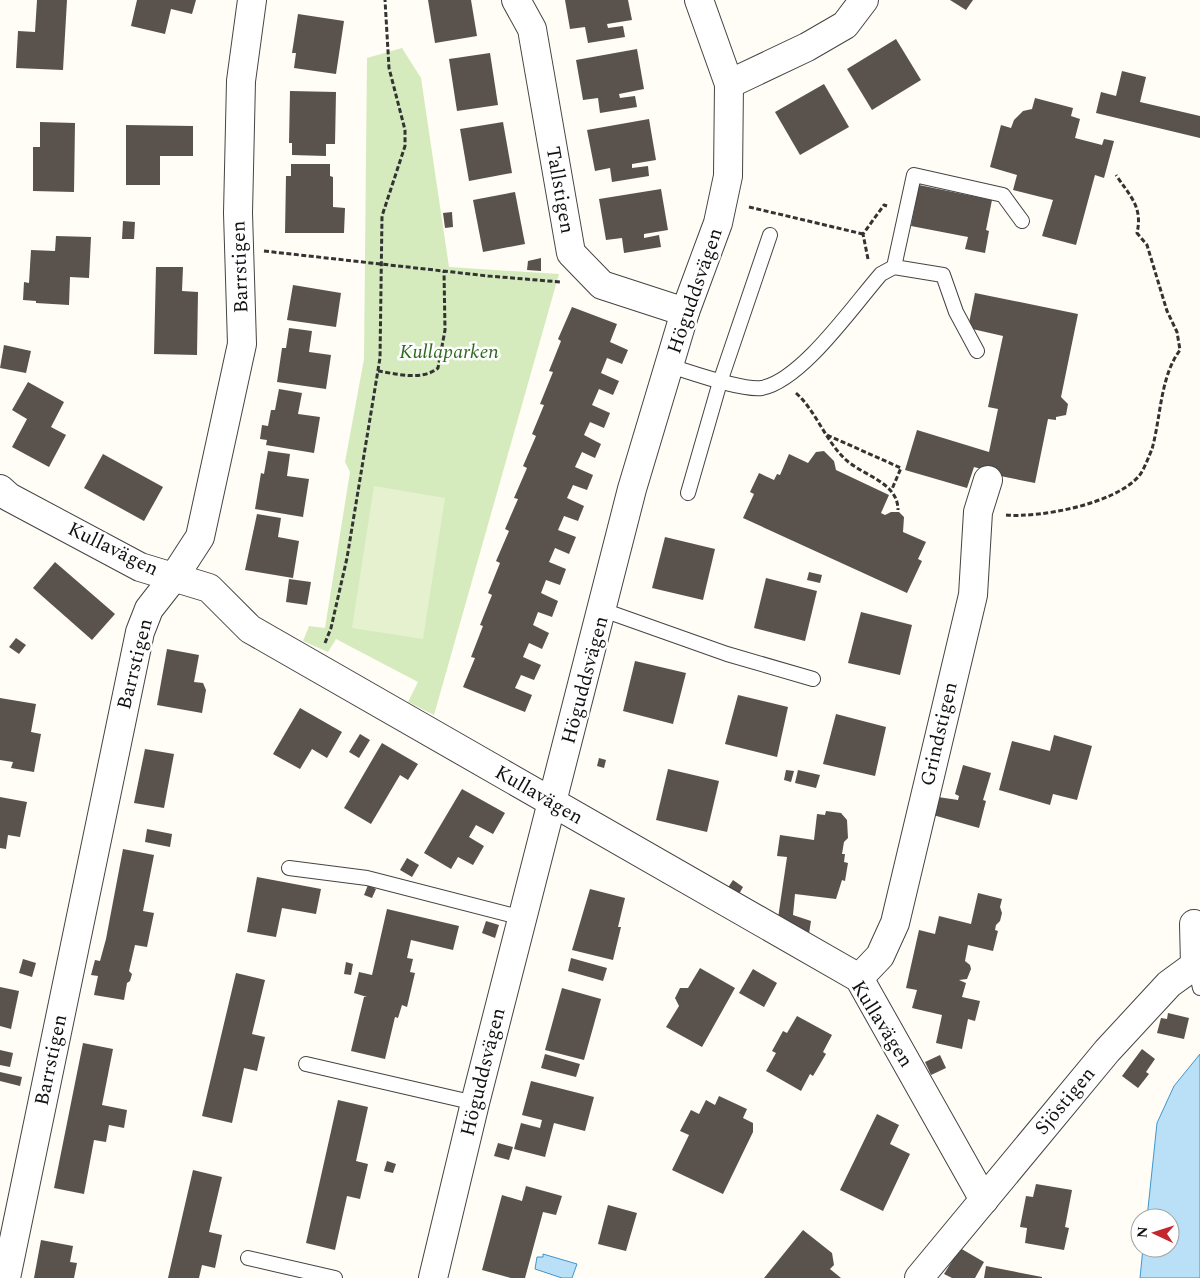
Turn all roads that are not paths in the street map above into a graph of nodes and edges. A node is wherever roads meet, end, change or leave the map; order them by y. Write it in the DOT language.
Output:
graph roads {
  1 [pos="252,0"];
  2 [pos="516,0"];
  3 [pos="699,0"];
  4 [pos="864,0"];
  5 [pos="729,84"];
  6 [pos="1022,221"];
  7 [pos="770,235"];
  8 [pos="894,267"];
  9 [pos="685,312"];
  10 [pos="977,351"];
  11 [pos="670,366"];
  12 [pos="720,382"];
  13 [pos="988,480"];
  14 [pos="0,489"];
  15 [pos="688,493"];
  16 [pos="174,577"];
  17 [pos="603,610"];
  18 [pos="813,679"];
  19 [pos="553,803"];
  20 [pos="288,868"];
  21 [pos="523,918"];
  22 [pos="1194,924"];
  23 [pos="1198,976"];
  24 [pos="859,978"];
  25 [pos="306,1064"];
  26 [pos="475,1103"];
  27 [pos="984,1200"];
  28 [pos="248,1258"];
  29 [pos="6,1278"];
  30 [pos="335,1278"];
  31 [pos="433,1278"];
  32 [pos="919,1278"];
  1 -- 16 [label="street, Barrstigen"];
  2 -- 9 [label="street, Tallstigen"];
  3 -- 5 [label="street, Höguddsvägen"];
  4 -- 5 [label="street"];
  5 -- 9 [label="street, Höguddsvägen"];
  6 -- 8 [label="lane"];
  7 -- 12 [label="lane"];
  8 -- 10 [label="lane"];
  8 -- 12 [label="lane"];
  9 -- 11 [label="street, Höguddsvägen"];
  11 -- 12 [label="lane"];
  11 -- 17 [label="street, Höguddsvägen"];
  12 -- 15 [label="lane"];
  13 -- 24 [label="street, Grindstigen"];
  14 -- 16 [label="street, Kullavägen"];
  16 -- 19 [label="street, Kullavägen"];
  16 -- 29 [label="street, Barrstigen"];
  17 -- 18 [label="lane"];
  17 -- 19 [label="street, Höguddsvägen"];
  19 -- 21 [label="street, Höguddsvägen"];
  19 -- 24 [label="street, Kullavägen"];
  20 -- 21 [label="lane"];
  21 -- 26 [label="street, Höguddsvägen"];
  22 -- 23 [label="street, Sjöstigen"];
  23 -- 27 [label="street, Sjöstigen"];
  24 -- 27 [label="street, Kullavägen"];
  25 -- 26 [label="lane"];
  26 -- 31 [label="street, Höguddsvägen"];
  27 -- 32 [label="street, Sjöstigen"];
  28 -- 30 [label="lane"];
}
